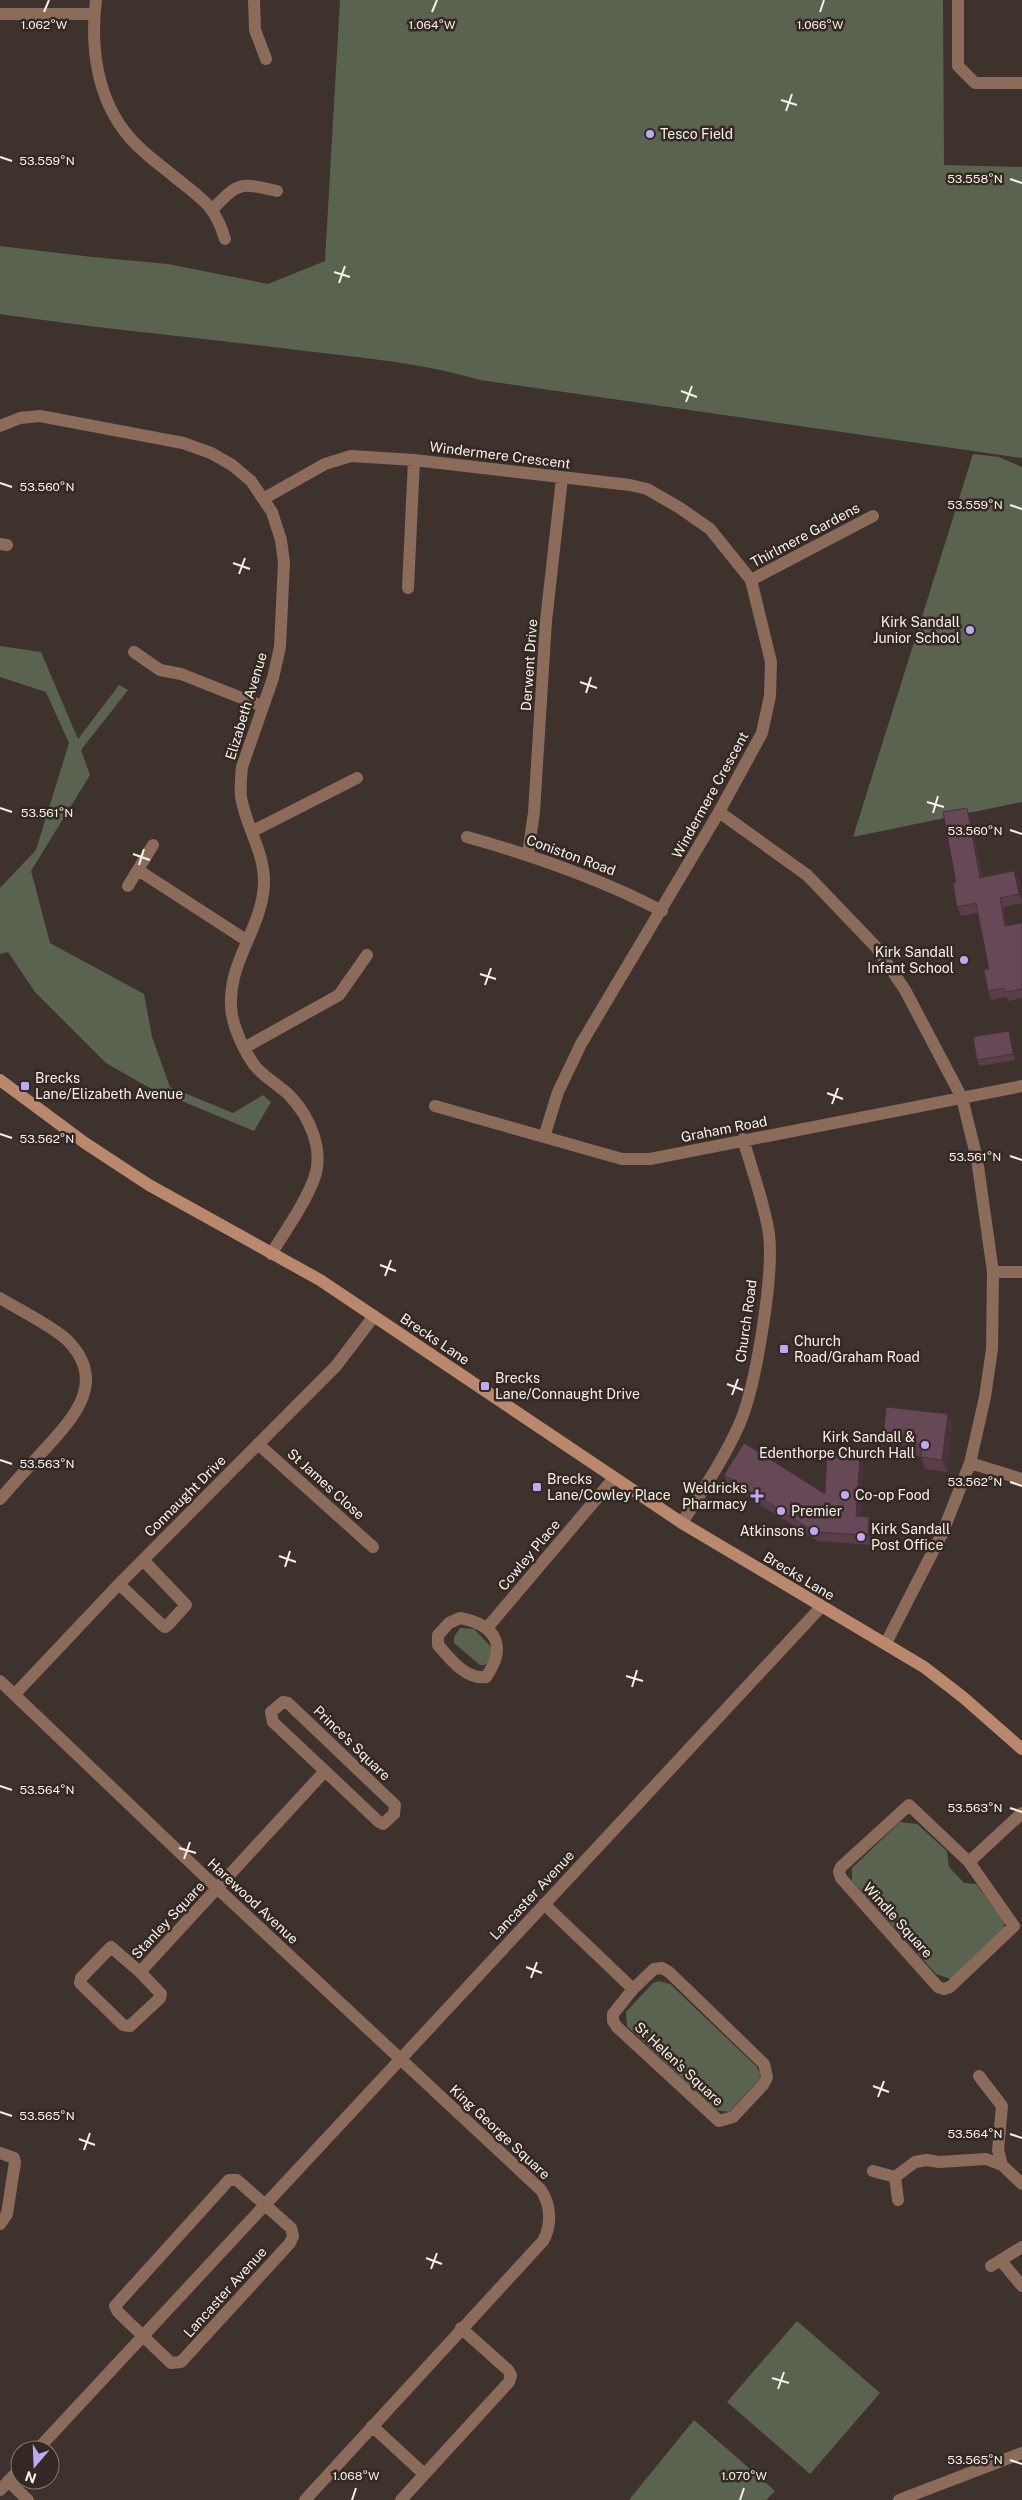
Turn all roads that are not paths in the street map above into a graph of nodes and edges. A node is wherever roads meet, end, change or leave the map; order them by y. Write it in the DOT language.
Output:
graph roads {
  1 [pos="96,0"];
  2 [pos="254,0"];
  3 [pos="958,0"];
  4 [pos="0,14"];
  5 [pos="94,14"];
  6 [pos="266,59"];
  7 [pos="1022,83"];
  8 [pos="277,191"];
  9 [pos="213,209"];
  10 [pos="225,238"];
  11 [pos="0,426"];
  12 [pos="414,460"];
  13 [pos="562,478"];
  14 [pos="263,499"];
  15 [pos="873,516"];
  16 [pos="751,580"];
  17 [pos="408,588"];
  18 [pos="134,652"];
  19 [pos="262,706"];
  20 [pos="357,778"];
  21 [pos="719,812"];
  22 [pos="253,831"];
  23 [pos="467,837"];
  24 [pos="153,845"];
  25 [pos="528,854"];
  26 [pos="138,870"];
  27 [pos="128,886"];
  28 [pos="662,910"];
  29 [pos="246,940"];
  30 [pos="368,956"];
  31 [pos="244,1048"];
  32 [pos="0,1080"];
  33 [pos="1022,1086"];
  34 [pos="962,1098"];
  35 [pos="434,1106"];
  36 [pos="544,1137"];
  37 [pos="743,1139"];
  38 [pos="271,1254"];
  39 [pos="993,1272"];
  40 [pos="1022,1272"];
  41 [pos="0,1298"];
  42 [pos="374,1316"];
  43 [pos="258,1444"];
  44 [pos="970,1463"];
  45 [pos="614,1478"];
  46 [pos="1022,1479"];
  47 [pos="0,1499"];
  48 [pos="682,1523"];
  49 [pos="373,1547"];
  50 [pos="143,1560"];
  51 [pos="119,1584"];
  52 [pos="821,1607"];
  53 [pos="486,1628"];
  54 [pos="886,1643"];
  55 [pos="0,1681"];
  56 [pos="15,1694"];
  57 [pos="1022,1749"];
  58 [pos="325,1771"];
  59 [pos="1022,1813"];
  60 [pos="969,1862"];
  61 [pos="218,1889"];
  62 [pos="544,1904"];
  63 [pos="140,1972"];
  64 [pos="633,1989"];
  65 [pos="399,2059"];
  66 [pos="979,2076"];
  67 [pos="0,2153"];
  68 [pos="1002,2165"];
  69 [pos="873,2171"];
  70 [pos="895,2177"];
  71 [pos="1022,2184"];
  72 [pos="898,2200"];
  73 [pos="266,2205"];
  74 [pos="0,2224"];
  75 [pos="1022,2247"];
  76 [pos="1022,2286"];
  77 [pos="461,2328"];
  78 [pos="144,2336"];
  79 [pos="372,2426"];
  80 [pos="46,2440"];
  81 [pos="1022,2453"];
  82 [pos="424,2474"];
  83 [pos="4,2486"];
  84 [pos="28,2500"];
  85 [pos="306,2500"];
  86 [pos="401,2500"];
  87 [pos="899,2500"];
  1 -- 5 [label="street"];
  2 -- 6 [label="street"];
  3 -- 7 [label="street"];
  4 -- 5 [label="street"];
  5 -- 9 [label="street"];
  8 -- 9 [label="street"];
  9 -- 10 [label="street"];
  11 -- 14 [label="street, Elizabeth Avenue"];
  12 -- 13 [label="street, Windermere Crescent"];
  12 -- 14 [label="street, Windermere Crescent"];
  12 -- 17 [label="street"];
  13 -- 16 [label="street, Windermere Crescent"];
  13 -- 25 [label="street, Derwent Drive"];
  14 -- 19 [label="street, Elizabeth Avenue"];
  15 -- 16 [label="street, Thirlmere Gardens"];
  16 -- 21 [label="street, Windermere Crescent"];
  18 -- 19 [label="street"];
  19 -- 22 [label="street, Elizabeth Avenue"];
  20 -- 22 [label="street"];
  21 -- 28 [label="street, Windermere Crescent"];
  21 -- 34 [label="street"];
  22 -- 29 [label="street, Elizabeth Avenue"];
  23 -- 25 [label="street, Coniston Road"];
  24 -- 26 [label="street"];
  25 -- 28 [label="street, Coniston Road"];
  26 -- 27 [label="street"];
  26 -- 29 [label="street"];
  28 -- 36 [label="street, Windermere Crescent"];
  29 -- 31 [label="street, Elizabeth Avenue"];
  30 -- 31 [label="street"];
  31 -- 38 [label="street, Elizabeth Avenue"];
  32 -- 38 [label="street, Brecks Lane"];
  33 -- 34 [label="street, Graham Road"];
  34 -- 37 [label="street, Graham Road"];
  34 -- 39 [label="street"];
  35 -- 36 [label="street, Graham Road"];
  36 -- 37 [label="street, Graham Road"];
  37 -- 48 [label="street, Church Road"];
  38 -- 42 [label="street, Brecks Lane"];
  39 -- 40 [label="street"];
  39 -- 44 [label="street"];
  41 -- 47 [label="street"];
  42 -- 43 [label="street, Connaught Drive"];
  42 -- 45 [label="street, Brecks Lane"];
  43 -- 49 [label="street, St James Close"];
  43 -- 50 [label="street, Connaught Drive"];
  44 -- 46 [label="street"];
  44 -- 54 [label="street"];
  45 -- 48 [label="street, Brecks Lane"];
  45 -- 53 [label="street, Cowley Place"];
  48 -- 52 [label="street, Brecks Lane"];
  50 -- 51 [label="street, Connaught Drive"];
  50 -- 51 [label="street"];
  51 -- 56 [label="street, Connaught Drive"];
  52 -- 54 [label="street, Brecks Lane"];
  52 -- 62 [label="street, Lancaster Avenue"];
  53 -- 53 [label="street"];
  54 -- 57 [label="street, Brecks Lane"];
  55 -- 56 [label="street, Harewood Avenue"];
  56 -- 61 [label="street, Harewood Avenue"];
  58 -- 58 [label="street, Prince's Square"];
  58 -- 61 [label="street"];
  59 -- 60 [label="street"];
  60 -- 60 [label="street, Windle Square"];
  61 -- 63 [label="street, Stanley Square"];
  61 -- 65 [label="street, Harewood Avenue"];
  62 -- 64 [label="street"];
  62 -- 65 [label="street, Lancaster Avenue"];
  63 -- 63 [label="street, Stanley Square"];
  64 -- 64 [label="street, St Helen's Square"];
  65 -- 73 [label="street, Lancaster Avenue"];
  65 -- 77 [label="street, King George Square"];
  66 -- 68 [label="street"];
  67 -- 74 [label="street"];
  68 -- 70 [label="street"];
  68 -- 71 [label="street"];
  69 -- 70 [label="street"];
  70 -- 72 [label="street"];
  73 -- 78 [label="street, Lancaster Avenue"];
  73 -- 78 [label="street, Lancaster Avenue"];
  73 -- 78 [label="street, Lancaster Avenue"];
  75 -- 76 [label="street"];
  77 -- 79 [label="street, King George Square"];
  77 -- 82 [label="street"];
  78 -- 80 [label="street, Lancaster Avenue"];
  79 -- 82 [label="street"];
  79 -- 85 [label="street, King George Square"];
  81 -- 87 [label="street"];
  82 -- 86 [label="street"];
  83 -- 84 [label="street"];
}
